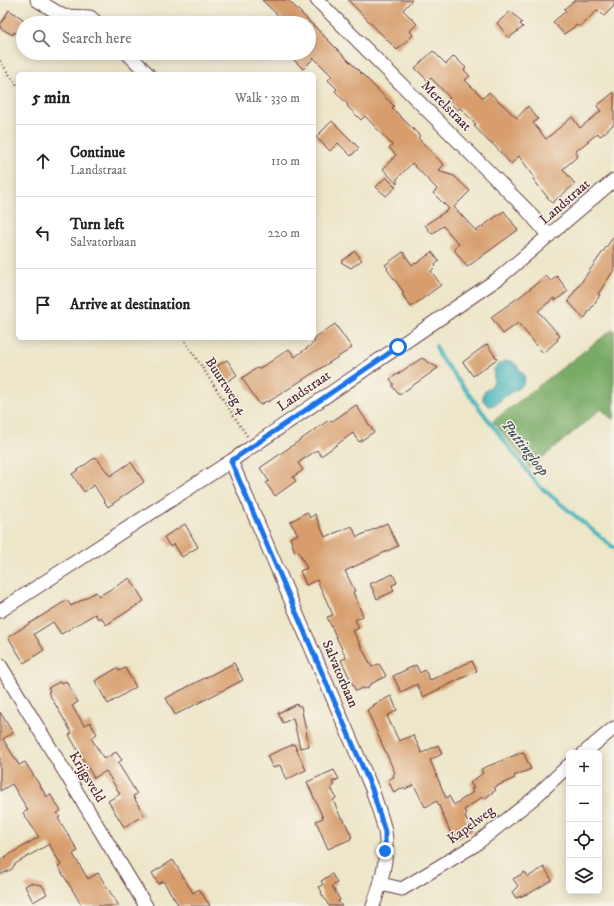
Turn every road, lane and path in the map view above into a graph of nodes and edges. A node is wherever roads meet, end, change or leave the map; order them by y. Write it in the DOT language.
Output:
graph roads {
  1 [pos="37,0"];
  2 [pos="317,0"];
  3 [pos="63,16"];
  4 [pos="134,60"];
  5 [pos="0,61"];
  6 [pos="146,72"];
  7 [pos="16,85"];
  8 [pos="614,180"];
  9 [pos="549,236"];
  10 [pos="184,340"];
  11 [pos="253,445"];
  12 [pos="231,461"];
  13 [pos="0,611"];
  14 [pos="0,665"];
  15 [pos="614,728"];
  16 [pos="588,750"];
  17 [pos="566,768"];
  18 [pos="381,884"];
  19 [pos="146,906"];
  20 [pos="373,906"];
  1 -- 3 [label="street"];
  2 -- 9 [label="street, Merelstraat"];
  4 -- 6 [label="street"];
  5 -- 7 [label="path"];
  8 -- 9 [label="street, Landstraat"];
  9 -- 11 [label="street, Landstraat"];
  10 -- 11 [label="path, Buurtweg 4"];
  11 -- 12 [label="street, Landstraat"];
  12 -- 13 [label="street, Landstraat"];
  12 -- 18 [label="street, Salvatorbaan"];
  14 -- 19 [label="street, Krijgsveld"];
  15 -- 16 [label="street"];
  17 -- 18 [label="street, Kapelweg"];
  18 -- 20 [label="street, Salvatorbaan"];
}
